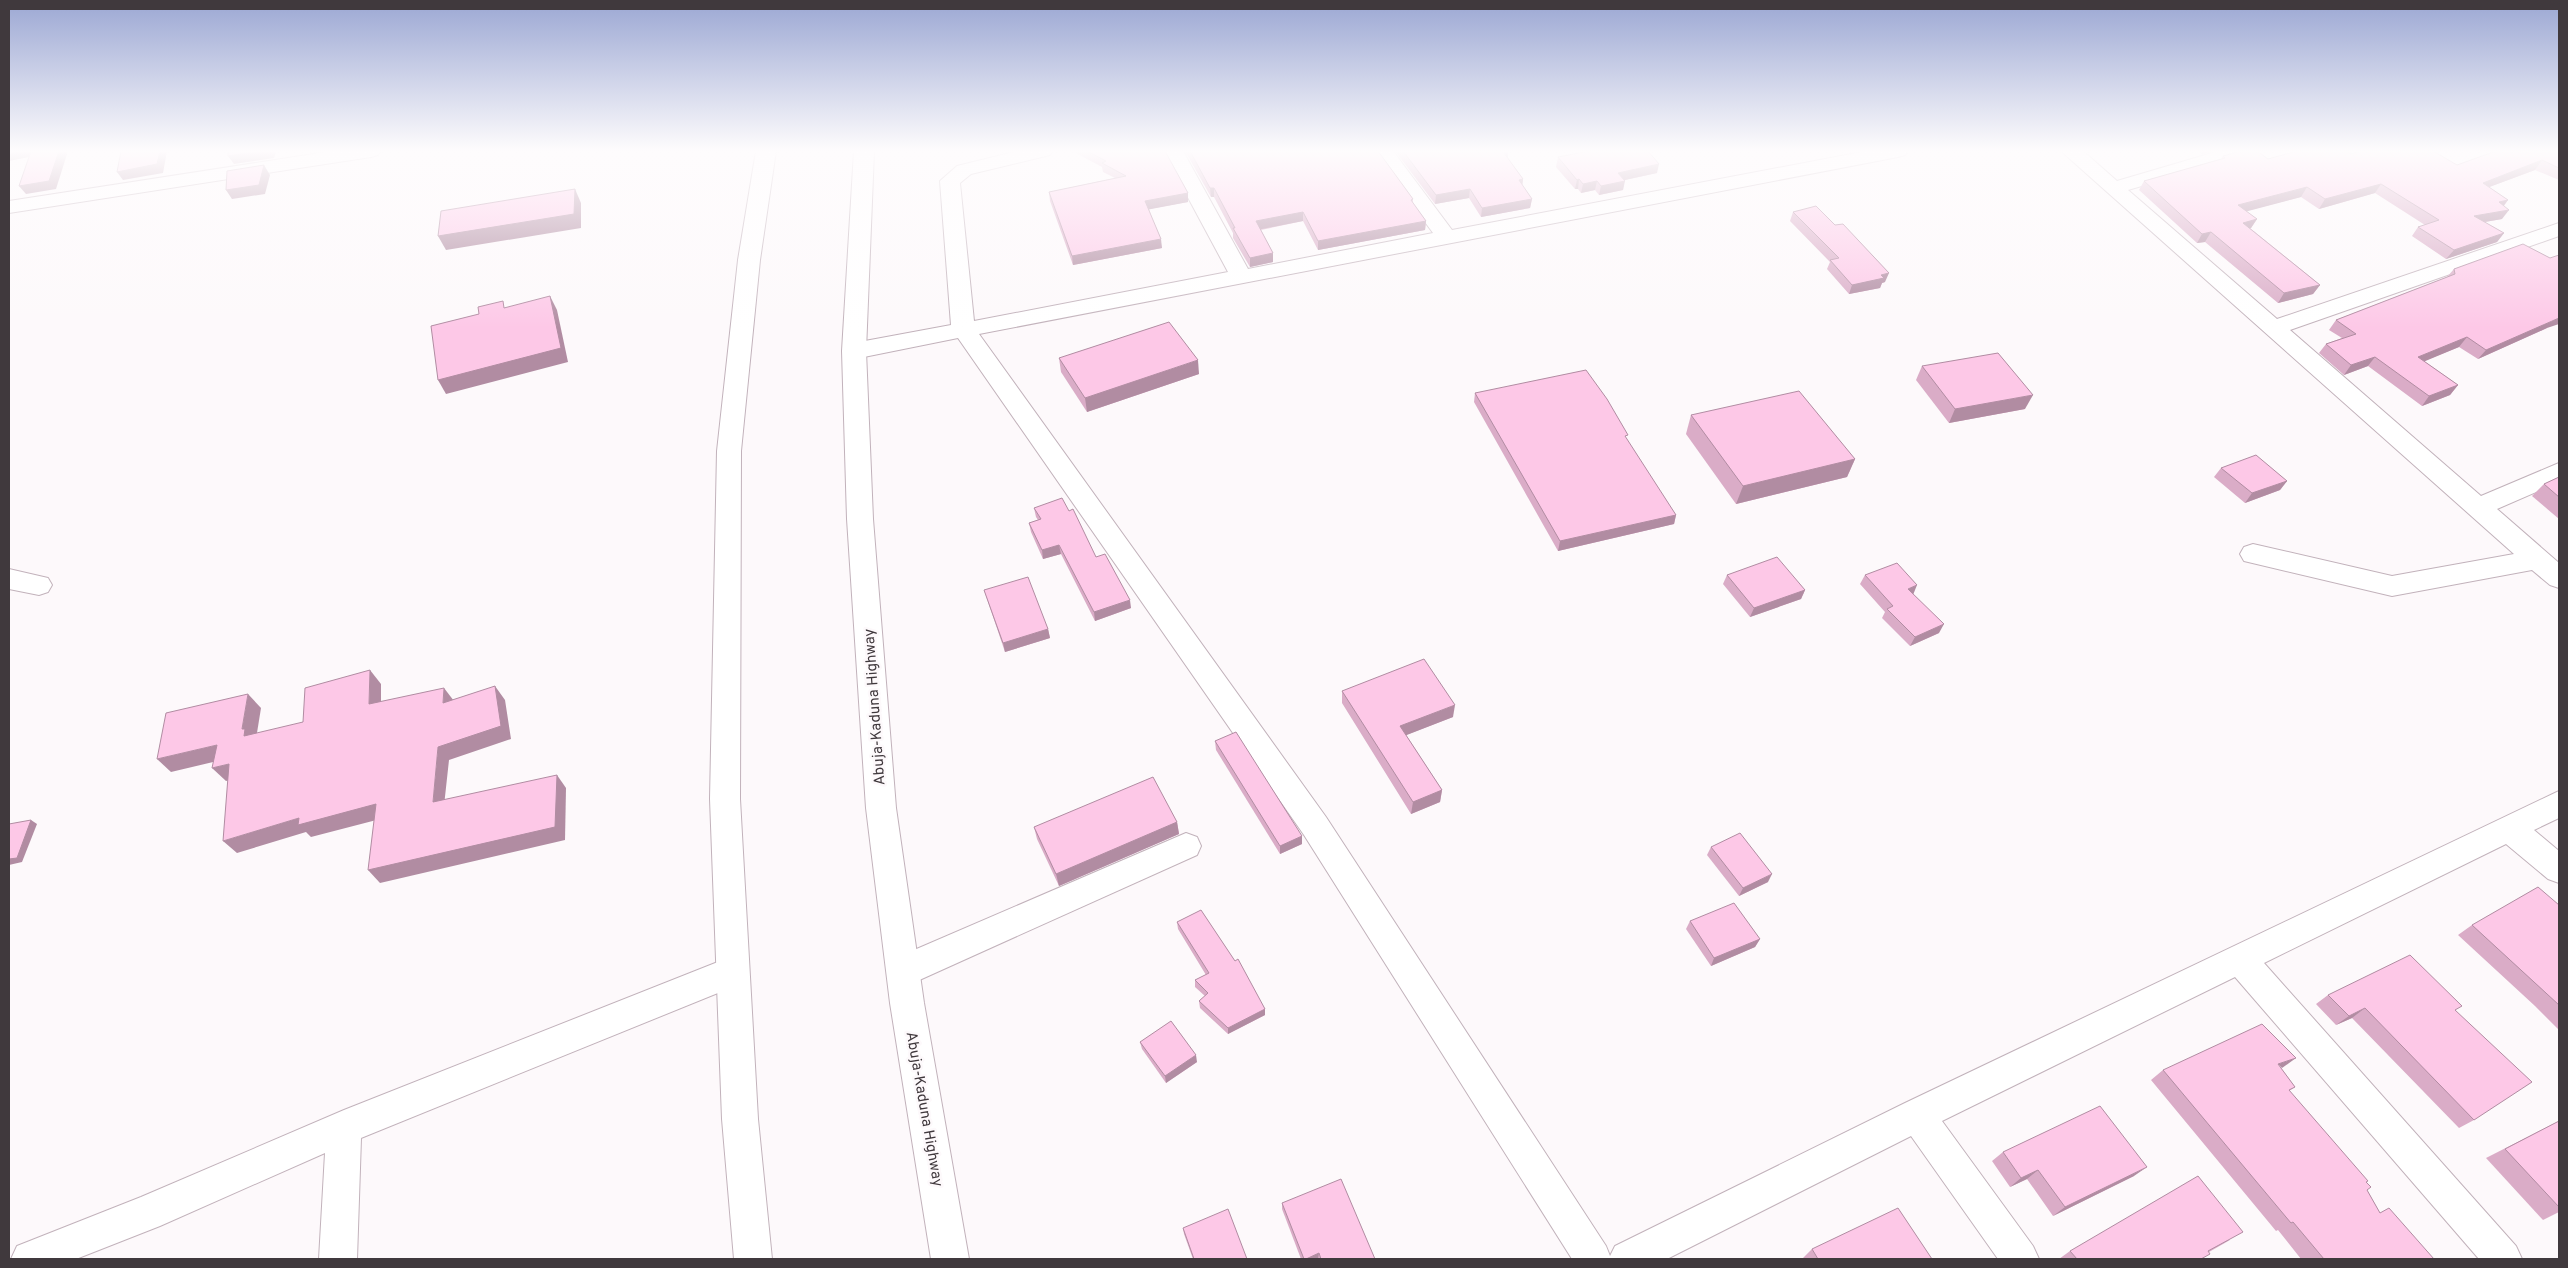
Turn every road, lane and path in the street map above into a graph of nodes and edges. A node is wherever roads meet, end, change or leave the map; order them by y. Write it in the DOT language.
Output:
graph roads {
  1 [pos="756,210"];
  2 [pos="861,210"];
  3 [pos="953,210"];
  4 [pos="1205,210"];
  5 [pos="1426,210"];
  6 [pos="1587,210"];
  7 [pos="2139,210"];
  8 [pos="2559,229"];
  9 [pos="1446,237"];
  10 [pos="1242,278"];
  11 [pos="963,328"];
  12 [pos="2274,328"];
  13 [pos="854,350"];
  14 [pos="2559,472"];
  15 [pos="2479,507"];
  16 [pos="2253,554"];
  17 [pos="2538,559"];
  18 [pos="2559,578"];
  19 [pos="9,579"];
  20 [pos="39,585"];
  21 [pos="2559,804"];
  22 [pos="2509,828"];
  23 [pos="1186,846"];
  24 [pos="2559,869"];
  25 [pos="2240,959"];
  26 [pos="733,971"];
  27 [pos="903,971"];
  28 [pos="1917,1115"];
  29 [pos="344,1127"];
  30 [pos="30,1259"];
  31 [pos="338,1259"];
  32 [pos="753,1259"];
  33 [pos="950,1259"];
  34 [pos="1593,1259"];
  35 [pos="1628,1259"];
  36 [pos="2020,1259"];
  37 [pos="2503,1259"];
  1 -- 26 [label="main road"];
  2 -- 13 [label="main road, Abuja-Kaduna Highway"];
  3 -- 11 [label="main road"];
  4 -- 10 [label="main road"];
  5 -- 9 [label="main road"];
  6 -- 9 [label="main road"];
  7 -- 12 [label="main road"];
  8 -- 12 [label="main road"];
  9 -- 10 [label="main road"];
  10 -- 11 [label="main road"];
  11 -- 13 [label="main road"];
  11 -- 34 [label="main road"];
  12 -- 15 [label="main road"];
  13 -- 27 [label="main road, Abuja-Kaduna Highway"];
  14 -- 15 [label="main road"];
  15 -- 17 [label="main road"];
  16 -- 17 [label="main road"];
  17 -- 18 [label="main road"];
  19 -- 20 [label="main road"];
  21 -- 22 [label="main road"];
  22 -- 24 [label="main road"];
  22 -- 25 [label="main road"];
  23 -- 27 [label="main road"];
  25 -- 28 [label="main road"];
  25 -- 37 [label="main road"];
  26 -- 29 [label="main road"];
  26 -- 32 [label="main road"];
  27 -- 33 [label="main road, Abuja-Kaduna Highway"];
  28 -- 35 [label="main road"];
  28 -- 36 [label="main road"];
  29 -- 30 [label="main road"];
  29 -- 31 [label="main road"];
}
